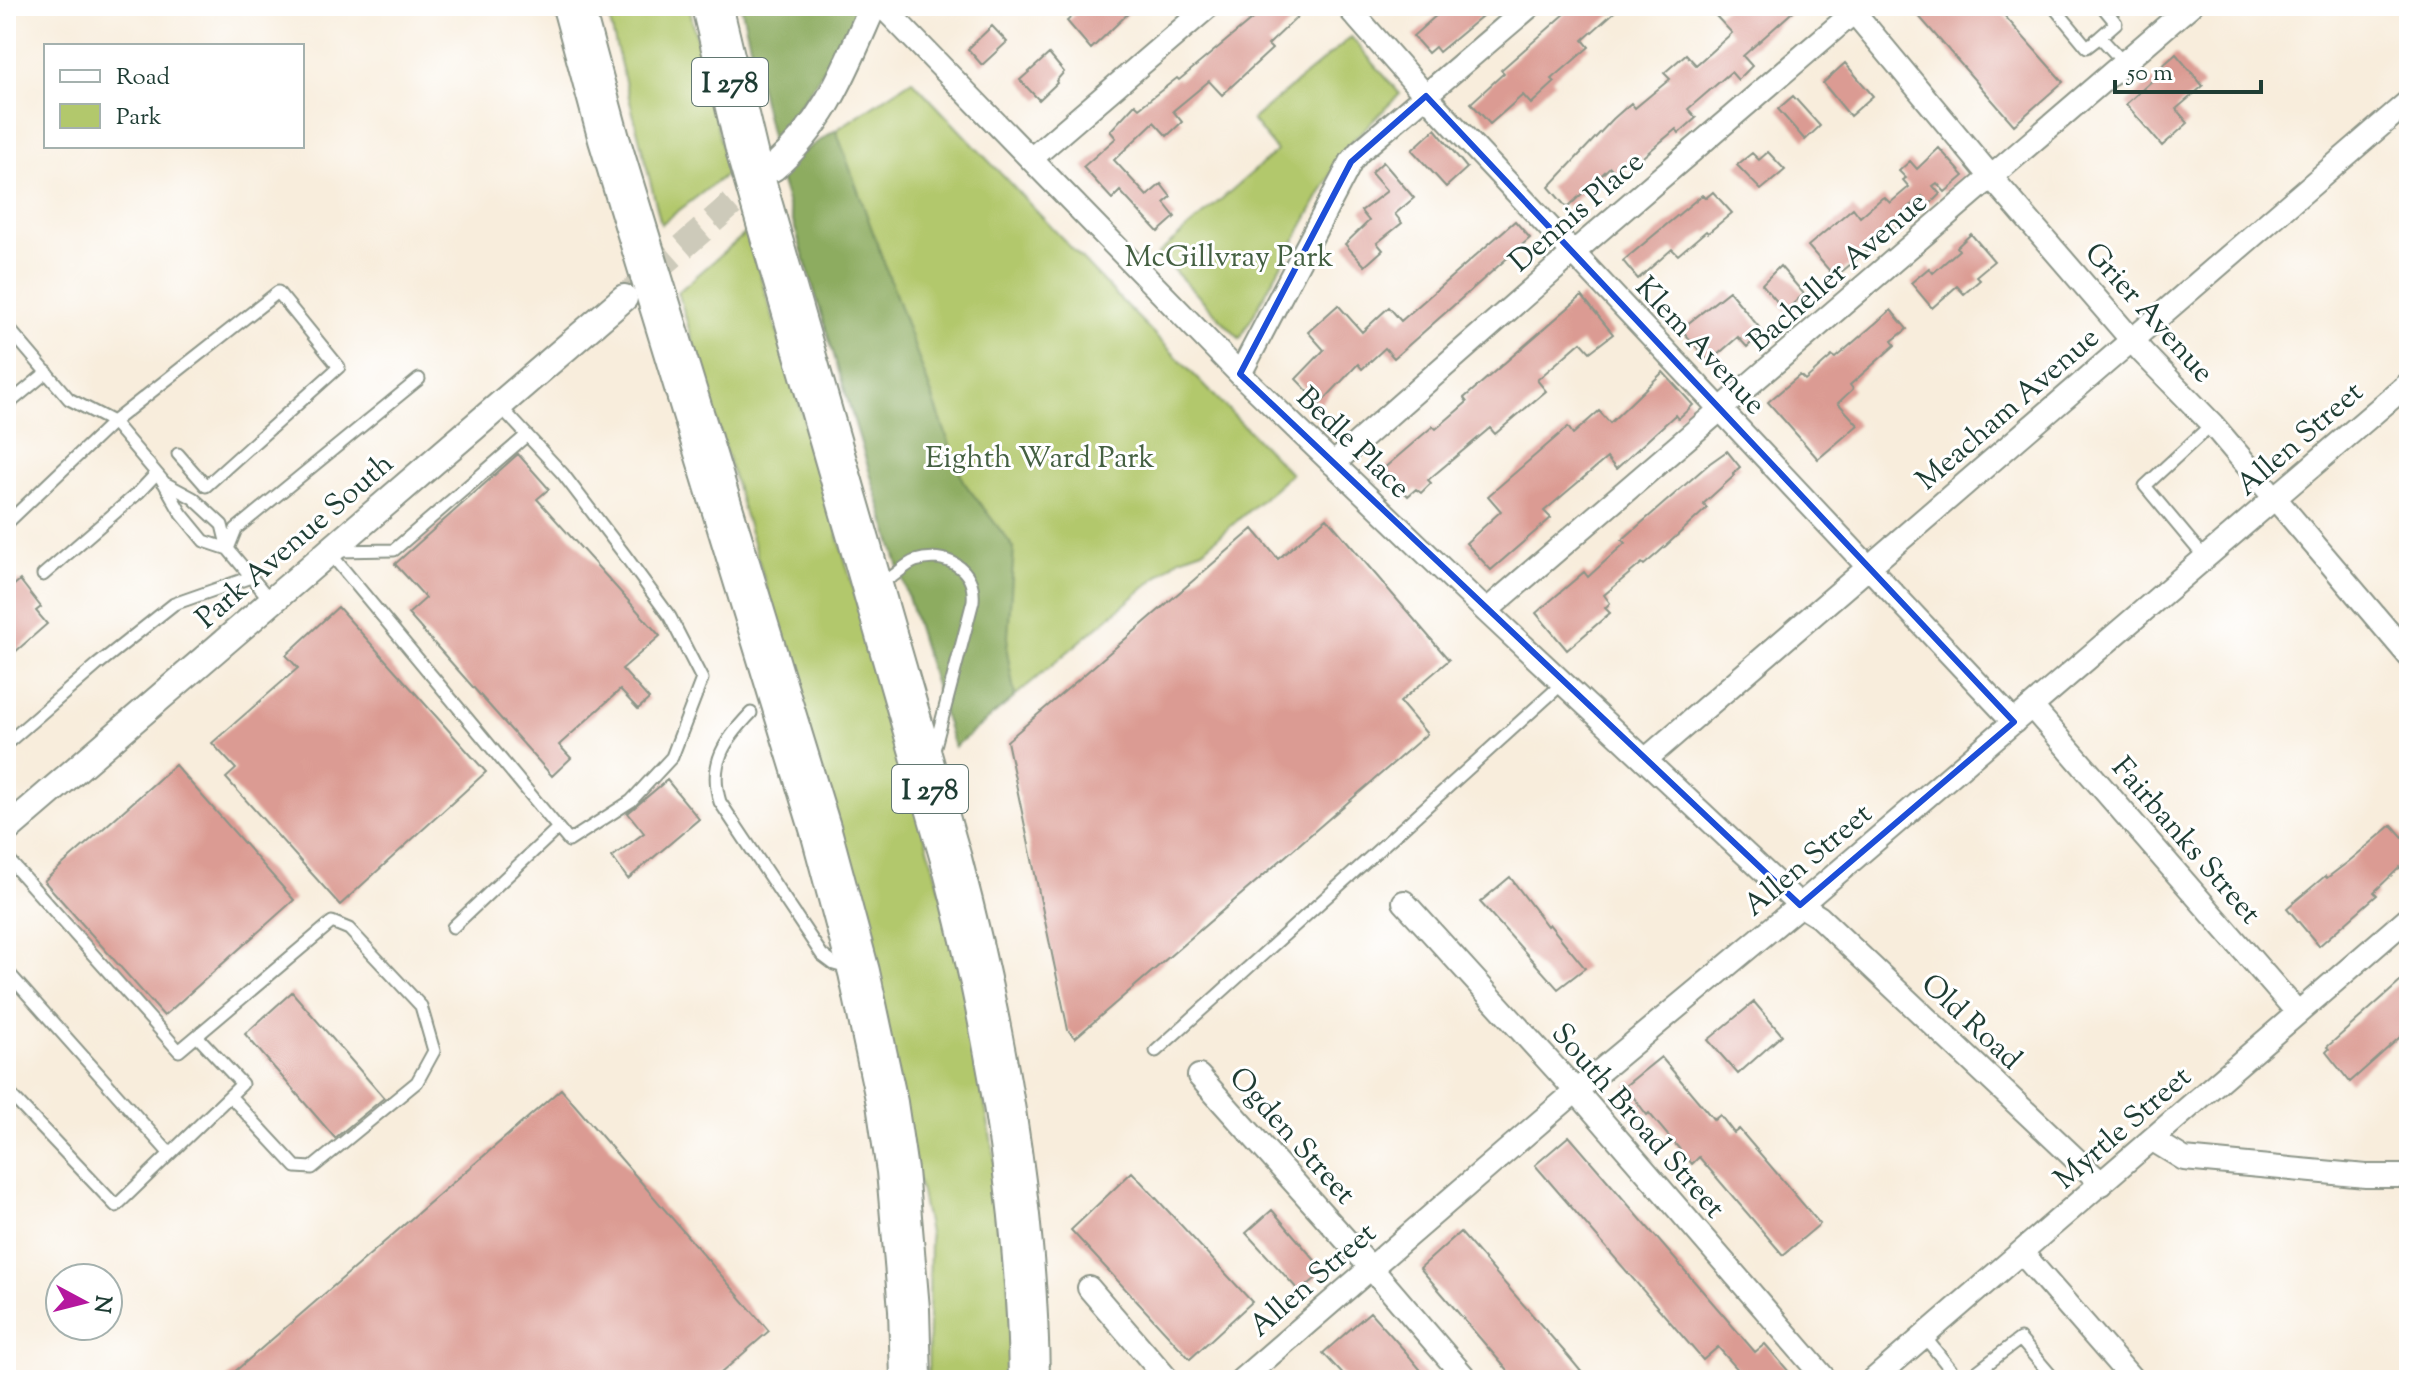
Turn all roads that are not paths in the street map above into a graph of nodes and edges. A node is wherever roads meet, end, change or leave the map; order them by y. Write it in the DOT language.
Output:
graph roads {
  1 [pos="573,6"];
  2 [pos="712,6"];
  3 [pos="873,6"];
  4 [pos="882,6"];
  5 [pos="1209,6"];
  6 [pos="1347,6"];
  7 [pos="1530,6"];
  8 [pos="2053,6"];
  9 [pos="2102,6"];
  10 [pos="2190,6"];
  11 [pos="1855,8"];
  12 [pos="2100,37"];
  13 [pos="2124,63"];
  14 [pos="1426,96"];
  15 [pos="2409,101"];
  16 [pos="1032,158"];
  17 [pos="773,168"];
  18 [pos="1992,178"];
  19 [pos="1573,253"];
  20 [pos="624,298"];
  21 [pos="6,325"];
  22 [pos="2132,339"];
  23 [pos="47,372"];
  24 [pos="1240,374"];
  25 [pos="419,379"];
  26 [pos="2409,383"];
  27 [pos="499,405"];
  28 [pos="6,406"];
  29 [pos="1721,410"];
  30 [pos="113,422"];
  31 [pos="2212,424"];
  32 [pos="527,435"];
  33 [pos="178,454"];
  34 [pos="1333,464"];
  35 [pos="160,477"];
  36 [pos="2276,498"];
  37 [pos="6,524"];
  38 [pos="228,549"];
  39 [pos="329,552"];
  40 [pos="2205,558"];
  41 [pos="1869,568"];
  42 [pos="43,575"];
  43 [pos="893,576"];
  44 [pos="251,577"];
  45 [pos="271,601"];
  46 [pos="1486,611"];
  47 [pos="2409,656"];
  48 [pos="1563,683"];
  49 [pos="2032,707"];
  50 [pos="751,713"];
  51 [pos="2014,722"];
  52 [pos="6,744"];
  53 [pos="1645,760"];
  54 [pos="927,777"];
  55 [pos="558,828"];
  56 [pos="6,830"];
  57 [pos="6,857"];
  58 [pos="1404,902"];
  59 [pos="1800,905"];
  60 [pos="2409,917"];
  61 [pos="453,927"];
  62 [pos="6,970"];
  63 [pos="859,972"];
  64 [pos="2298,1013"];
  65 [pos="197,1036"];
  66 [pos="1156,1051"];
  67 [pos="1199,1076"];
  68 [pos="6,1090"];
  69 [pos="1576,1091"];
  70 [pos="230,1096"];
  71 [pos="2153,1140"];
  72 [pos="170,1154"];
  73 [pos="2409,1176"];
  74 [pos="2102,1184"];
  75 [pos="2022,1253"];
  76 [pos="1371,1268"];
  77 [pos="1089,1288"];
  78 [pos="1924,1336"];
  79 [pos="911,1380"];
  80 [pos="1029,1380"];
  81 [pos="1168,1380"];
  82 [pos="1241,1380"];
  83 [pos="1467,1380"];
  84 [pos="1826,1380"];
  85 [pos="1873,1380"];
  86 [pos="1959,1380"];
  87 [pos="1966,1380"];
  88 [pos="2055,1380"];
  89 [pos="2133,1380"];
  1 -- 63 [label="highway"];
  2 -- 54 [label="highway, I 278"];
  3 -- 17 [label="street"];
  4 -- 16 [label="street, Bedle Place"];
  5 -- 16 [label="street"];
  6 -- 14 [label="street, Klem Avenue"];
  7 -- 14 [label="street"];
  8 -- 12 [label="lane"];
  9 -- 12 [label="lane"];
  10 -- 13 [label="street, Bacheller Avenue"];
  11 -- 18 [label="street, Grier Avenue"];
  11 -- 19 [label="street, Dennis Place"];
  12 -- 13 [label="lane"];
  13 -- 18 [label="street, Bacheller Avenue"];
  14 -- 19 [label="street, Klem Avenue"];
  14 -- 24 [label="street"];
  15 -- 22 [label="street, Meacham Avenue"];
  16 -- 24 [label="street, Bedle Place"];
  18 -- 22 [label="street, Grier Avenue"];
  18 -- 29 [label="street, Bacheller Avenue"];
  19 -- 29 [label="street, Klem Avenue"];
  19 -- 34 [label="street, Dennis Place"];
  20 -- 27 [label="street, Park Avenue South"];
  21 -- 23 [label="lane"];
  22 -- 31 [label="street, Grier Avenue"];
  22 -- 41 [label="street, Meacham Avenue"];
  23 -- 28 [label="lane"];
  23 -- 30 [label="lane"];
  24 -- 34 [label="street, Bedle Place"];
  25 -- 38 [label="lane"];
  26 -- 36 [label="street, Allen Street"];
  27 -- 32 [label="lane"];
  27 -- 39 [label="street, Park Avenue South"];
  29 -- 41 [label="street, Klem Avenue"];
  29 -- 46 [label="street, Bacheller Avenue"];
  30 -- 33 [label="lane"];
  30 -- 35 [label="lane"];
  30 -- 37 [label="lane"];
  31 -- 36 [label="street, Grier Avenue"];
  31 -- 40 [label="lane"];
  32 -- 39 [label="lane"];
  32 -- 55 [label="lane"];
  34 -- 46 [label="street, Bedle Place"];
  35 -- 38 [label="lane"];
  35 -- 38 [label="lane"];
  35 -- 42 [label="lane"];
  36 -- 40 [label="street, Allen Street"];
  36 -- 47 [label="street, Grier Avenue"];
  38 -- 44 [label="lane"];
  39 -- 45 [label="street, Park Avenue South"];
  39 -- 55 [label="lane"];
  40 -- 49 [label="street, Allen Street"];
  41 -- 51 [label="street, Klem Avenue"];
  41 -- 53 [label="street, Meacham Avenue"];
  43 -- 54 [label="lane"];
  44 -- 45 [label="lane"];
  44 -- 52 [label="lane"];
  45 -- 56 [label="street, Park Avenue South"];
  46 -- 48 [label="street, Bedle Place"];
  48 -- 53 [label="street, Bedle Place"];
  48 -- 66 [label="lane"];
  49 -- 51 [label="street, Allen Street"];
  49 -- 64 [label="street, Fairbanks Street"];
  50 -- 63 [label="lane"];
  51 -- 59 [label="street, Allen Street"];
  53 -- 59 [label="street, Bedle Place"];
  54 -- 80 [label="highway, I 278"];
  55 -- 61 [label="lane"];
  57 -- 65 [label="lane"];
  58 -- 69 [label="street, South Broad Street"];
  59 -- 69 [label="street, Allen Street"];
  59 -- 74 [label="street, Old Road"];
  60 -- 64 [label="street, Myrtle Street"];
  62 -- 72 [label="lane"];
  63 -- 79 [label="highway"];
  64 -- 71 [label="street, Myrtle Street"];
  65 -- 70 [label="lane"];
  65 -- 70 [label="lane"];
  67 -- 76 [label="street, Ogden Street"];
  68 -- 72 [label="lane"];
  69 -- 76 [label="street, Allen Street"];
  69 -- 84 [label="street, South Broad Street"];
  70 -- 72 [label="lane"];
  71 -- 73 [label="street"];
  71 -- 74 [label="street, Myrtle Street"];
  74 -- 75 [label="street, Myrtle Street"];
  75 -- 78 [label="street, Myrtle Street"];
  75 -- 89 [label="street"];
  76 -- 82 [label="street, Allen Street"];
  76 -- 83 [label="street, Ogden Street"];
  77 -- 81 [label="street"];
  78 -- 85 [label="street, Myrtle Street"];
  78 -- 86 [label="lane"];
  87 -- 88 [label="lane"];
}
